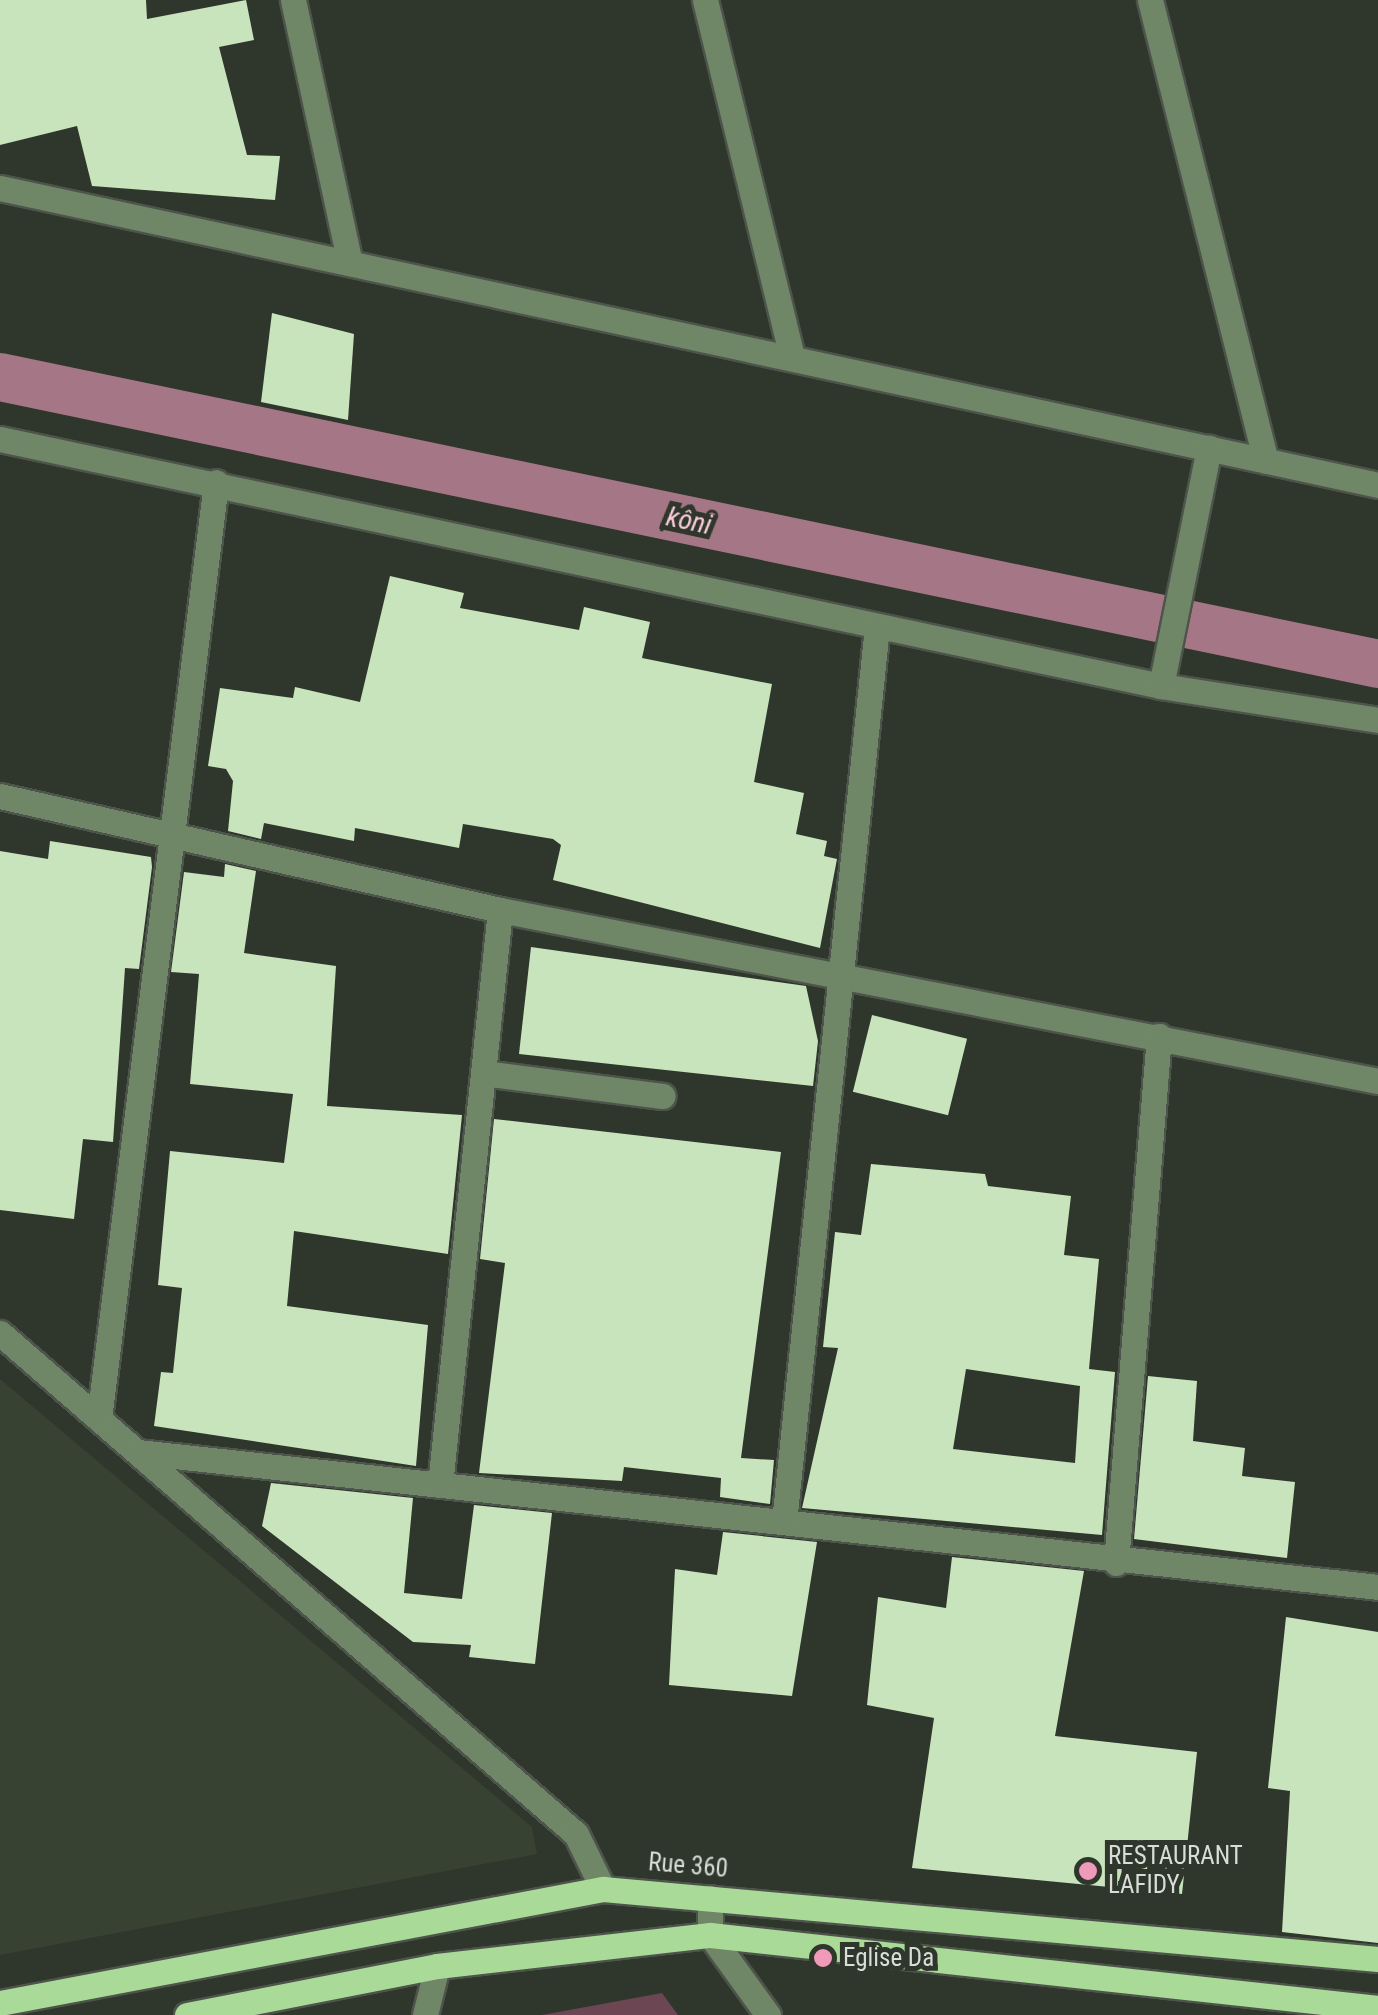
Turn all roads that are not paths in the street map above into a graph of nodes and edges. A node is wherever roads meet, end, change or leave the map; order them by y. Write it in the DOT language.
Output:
graph roads {
  1 [pos="293,0"];
  2 [pos="705,0"];
  3 [pos="1150,0"];
  4 [pos="0,188"];
  5 [pos="350,264"];
  6 [pos="792,358"];
  7 [pos="0,438"];
  8 [pos="1209,448"];
  9 [pos="1266,461"];
  10 [pos="216,482"];
  11 [pos="1378,485"];
  12 [pos="877,627"];
  13 [pos="1164,674"];
  14 [pos="1378,720"];
  15 [pos="0,796"];
  16 [pos="176,832"];
  17 [pos="500,910"];
  18 [pos="838,974"];
  19 [pos="1159,1036"];
  20 [pos="483,1074"];
  21 [pos="1378,1081"];
  22 [pos="663,1096"];
  23 [pos="0,1333"];
  24 [pos="99,1419"];
  25 [pos="138,1452"];
  26 [pos="440,1485"];
  27 [pos="784,1522"];
  28 [pos="1116,1563"];
  29 [pos="1378,1587"];
  30 [pos="604,1890"];
  31 [pos="710,1898"];
  32 [pos="710,1935"];
  33 [pos="1378,1959"];
  34 [pos="436,1966"];
  35 [pos="0,2002"];
  36 [pos="270,2007"];
  37 [pos="1378,2008"];
  38 [pos="187,2015"];
  39 [pos="425,2015"];
  40 [pos="768,2015"];
  1 -- 5 [label="street"];
  2 -- 6 [label="street"];
  3 -- 9 [label="street"];
  4 -- 5 [label="street"];
  5 -- 6 [label="street"];
  6 -- 8 [label="street"];
  7 -- 10 [label="street"];
  8 -- 9 [label="street"];
  8 -- 13 [label="street"];
  9 -- 11 [label="street"];
  10 -- 12 [label="street"];
  10 -- 16 [label="street"];
  12 -- 13 [label="street"];
  12 -- 18 [label="street"];
  13 -- 14 [label="street"];
  15 -- 16 [label="street"];
  16 -- 17 [label="street"];
  16 -- 24 [label="street"];
  17 -- 18 [label="street"];
  17 -- 20 [label="street"];
  18 -- 19 [label="street"];
  18 -- 27 [label="street"];
  19 -- 21 [label="street"];
  19 -- 28 [label="street"];
  20 -- 22 [label="street"];
  20 -- 26 [label="street"];
  23 -- 24 [label="street"];
  24 -- 25 [label="street"];
  25 -- 26 [label="street"];
  25 -- 30 [label="street"];
  26 -- 27 [label="street"];
  27 -- 28 [label="street"];
  28 -- 29 [label="street"];
  30 -- 31 [label="main road, Rue 360"];
  30 -- 35 [label="main road, Rue 360"];
  31 -- 32 [label="street"];
  31 -- 33 [label="main road, Rue 360"];
  32 -- 34 [label="main road"];
  32 -- 37 [label="main road"];
  32 -- 40 [label="street"];
  34 -- 36 [label="main road"];
  34 -- 39 [label="street"];
  36 -- 38 [label="main road"];
}
